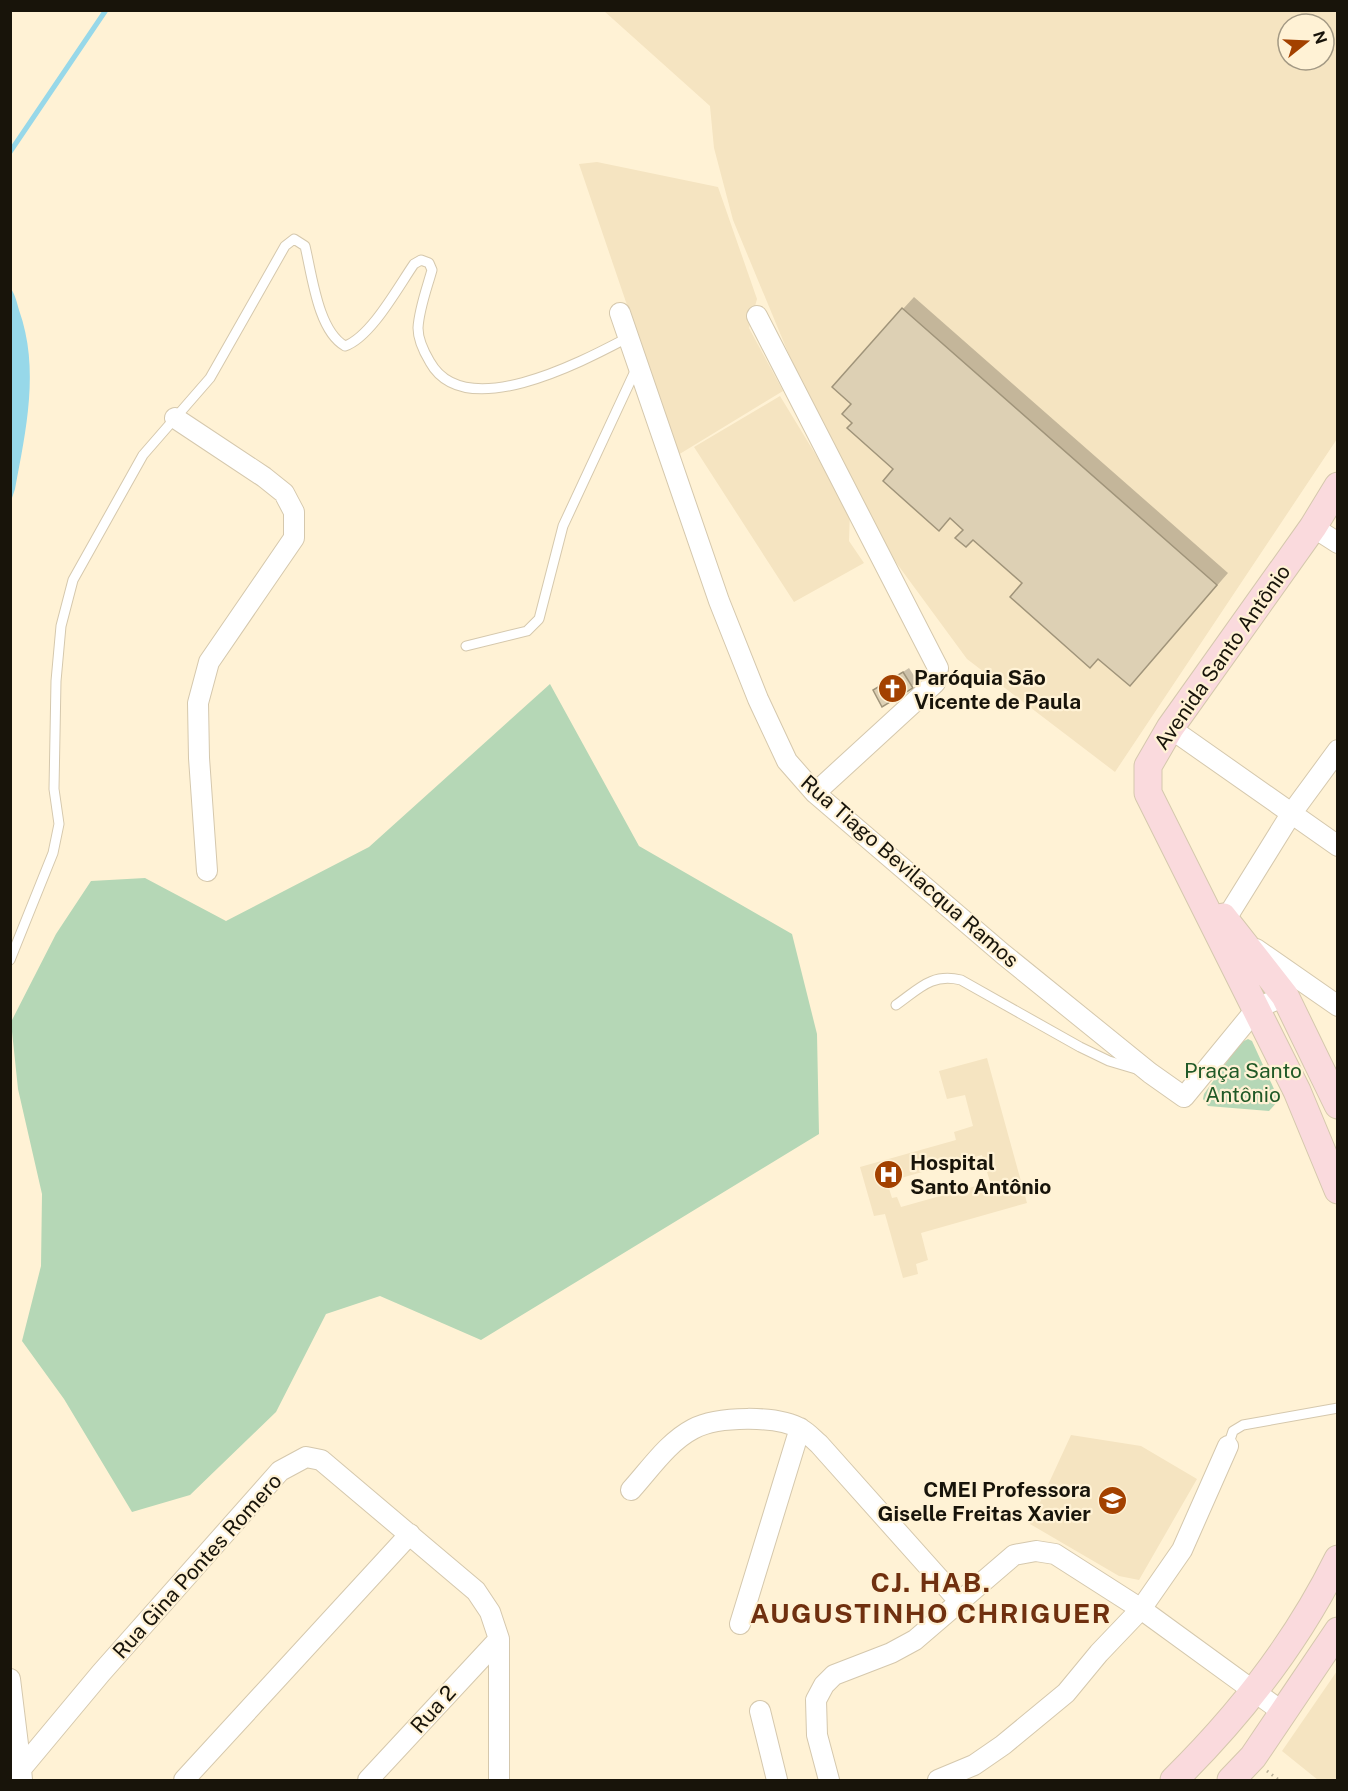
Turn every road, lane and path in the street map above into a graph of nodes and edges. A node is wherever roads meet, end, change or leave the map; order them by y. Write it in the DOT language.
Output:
graph roads {
  1 [pos="620,312"];
  2 [pos="757,316"];
  3 [pos="629,337"];
  4 [pos="638,364"];
  5 [pos="175,418"];
  6 [pos="1338,486"];
  7 [pos="1313,527"];
  8 [pos="1338,543"];
  9 [pos="466,646"];
  10 [pos="1170,728"];
  11 [pos="1338,750"];
  12 [pos="815,793"];
  13 [pos="1291,814"];
  14 [pos="1338,846"];
  15 [pos="207,871"];
  16 [pos="1228,930"];
  17 [pos="10,960"];
  18 [pos="1285,996"];
  19 [pos="896,1005"];
  20 [pos="1338,1006"];
  21 [pos="1257,1008"];
  22 [pos="1150,1073"];
  23 [pos="1338,1105"];
  24 [pos="1338,1190"];
  25 [pos="1338,1408"];
  26 [pos="800,1428"];
  27 [pos="1228,1446"];
  28 [pos="631,1490"];
  29 [pos="410,1534"];
  30 [pos="1338,1559"];
  31 [pos="960,1602"];
  32 [pos="1141,1608"];
  33 [pos="740,1624"];
  34 [pos="1298,1628"];
  35 [pos="1334,1638"];
  36 [pos="499,1639"];
  37 [pos="10,1679"];
  38 [pos="1253,1690"];
  39 [pos="760,1711"];
  40 [pos="1284,1713"];
  41 [pos="22,1775"];
  42 [pos="184,1780"];
  43 [pos="368,1780"];
  44 [pos="500,1780"];
  45 [pos="777,1780"];
  46 [pos="829,1780"];
  47 [pos="938,1780"];
  48 [pos="1174,1780"];
  49 [pos="1231,1780"];
  1 -- 3 [label="street, Rua Tiago Bevilacqua Ramos"];
  2 -- 12 [label="street"];
  3 -- 4 [label="street, Rua Tiago Bevilacqua Ramos"];
  3 -- 5 [label="lane"];
  4 -- 9 [label="lane"];
  4 -- 12 [label="street, Rua Tiago Bevilacqua Ramos"];
  5 -- 15 [label="street"];
  5 -- 17 [label="lane"];
  6 -- 7 [label="main road, Avenida Santo Antônio"];
  7 -- 8 [label="street"];
  7 -- 10 [label="main road, Avenida Santo Antônio"];
  10 -- 13 [label="street"];
  10 -- 16 [label="main road, Avenida Santo Antônio"];
  11 -- 13 [label="street"];
  12 -- 22 [label="street, Rua Tiago Bevilacqua Ramos"];
  13 -- 14 [label="street"];
  13 -- 16 [label="street"];
  16 -- 18 [label="main road, Avenida Santo Antônio"];
  16 -- 20 [label="street"];
  16 -- 21 [label="main road, Avenida Santo Antônio"];
  18 -- 21 [label="street"];
  18 -- 23 [label="main road, Avenida Santo Antônio"];
  19 -- 22 [label="lane"];
  21 -- 22 [label="street, Rua Tiago Bevilacqua Ramos"];
  21 -- 24 [label="main road, Avenida Santo Antônio"];
  25 -- 27 [label="lane"];
  26 -- 28 [label="street"];
  26 -- 31 [label="street"];
  26 -- 33 [label="street"];
  27 -- 32 [label="street"];
  29 -- 36 [label="street, Rua Gina Pontes Romero"];
  29 -- 41 [label="street, Rua Gina Pontes Romero"];
  29 -- 42 [label="street"];
  30 -- 34 [label="main road"];
  31 -- 32 [label="street"];
  31 -- 46 [label="street"];
  32 -- 38 [label="street"];
  32 -- 47 [label="street"];
  34 -- 35 [label="main road"];
  34 -- 38 [label="main road"];
  35 -- 40 [label="main road"];
  36 -- 43 [label="street, Rua 2"];
  36 -- 44 [label="street, Rua Gina Pontes Romero"];
  37 -- 41 [label="street"];
  38 -- 40 [label="street"];
  38 -- 48 [label="main road"];
  39 -- 45 [label="street"];
  40 -- 49 [label="main road"];
}
